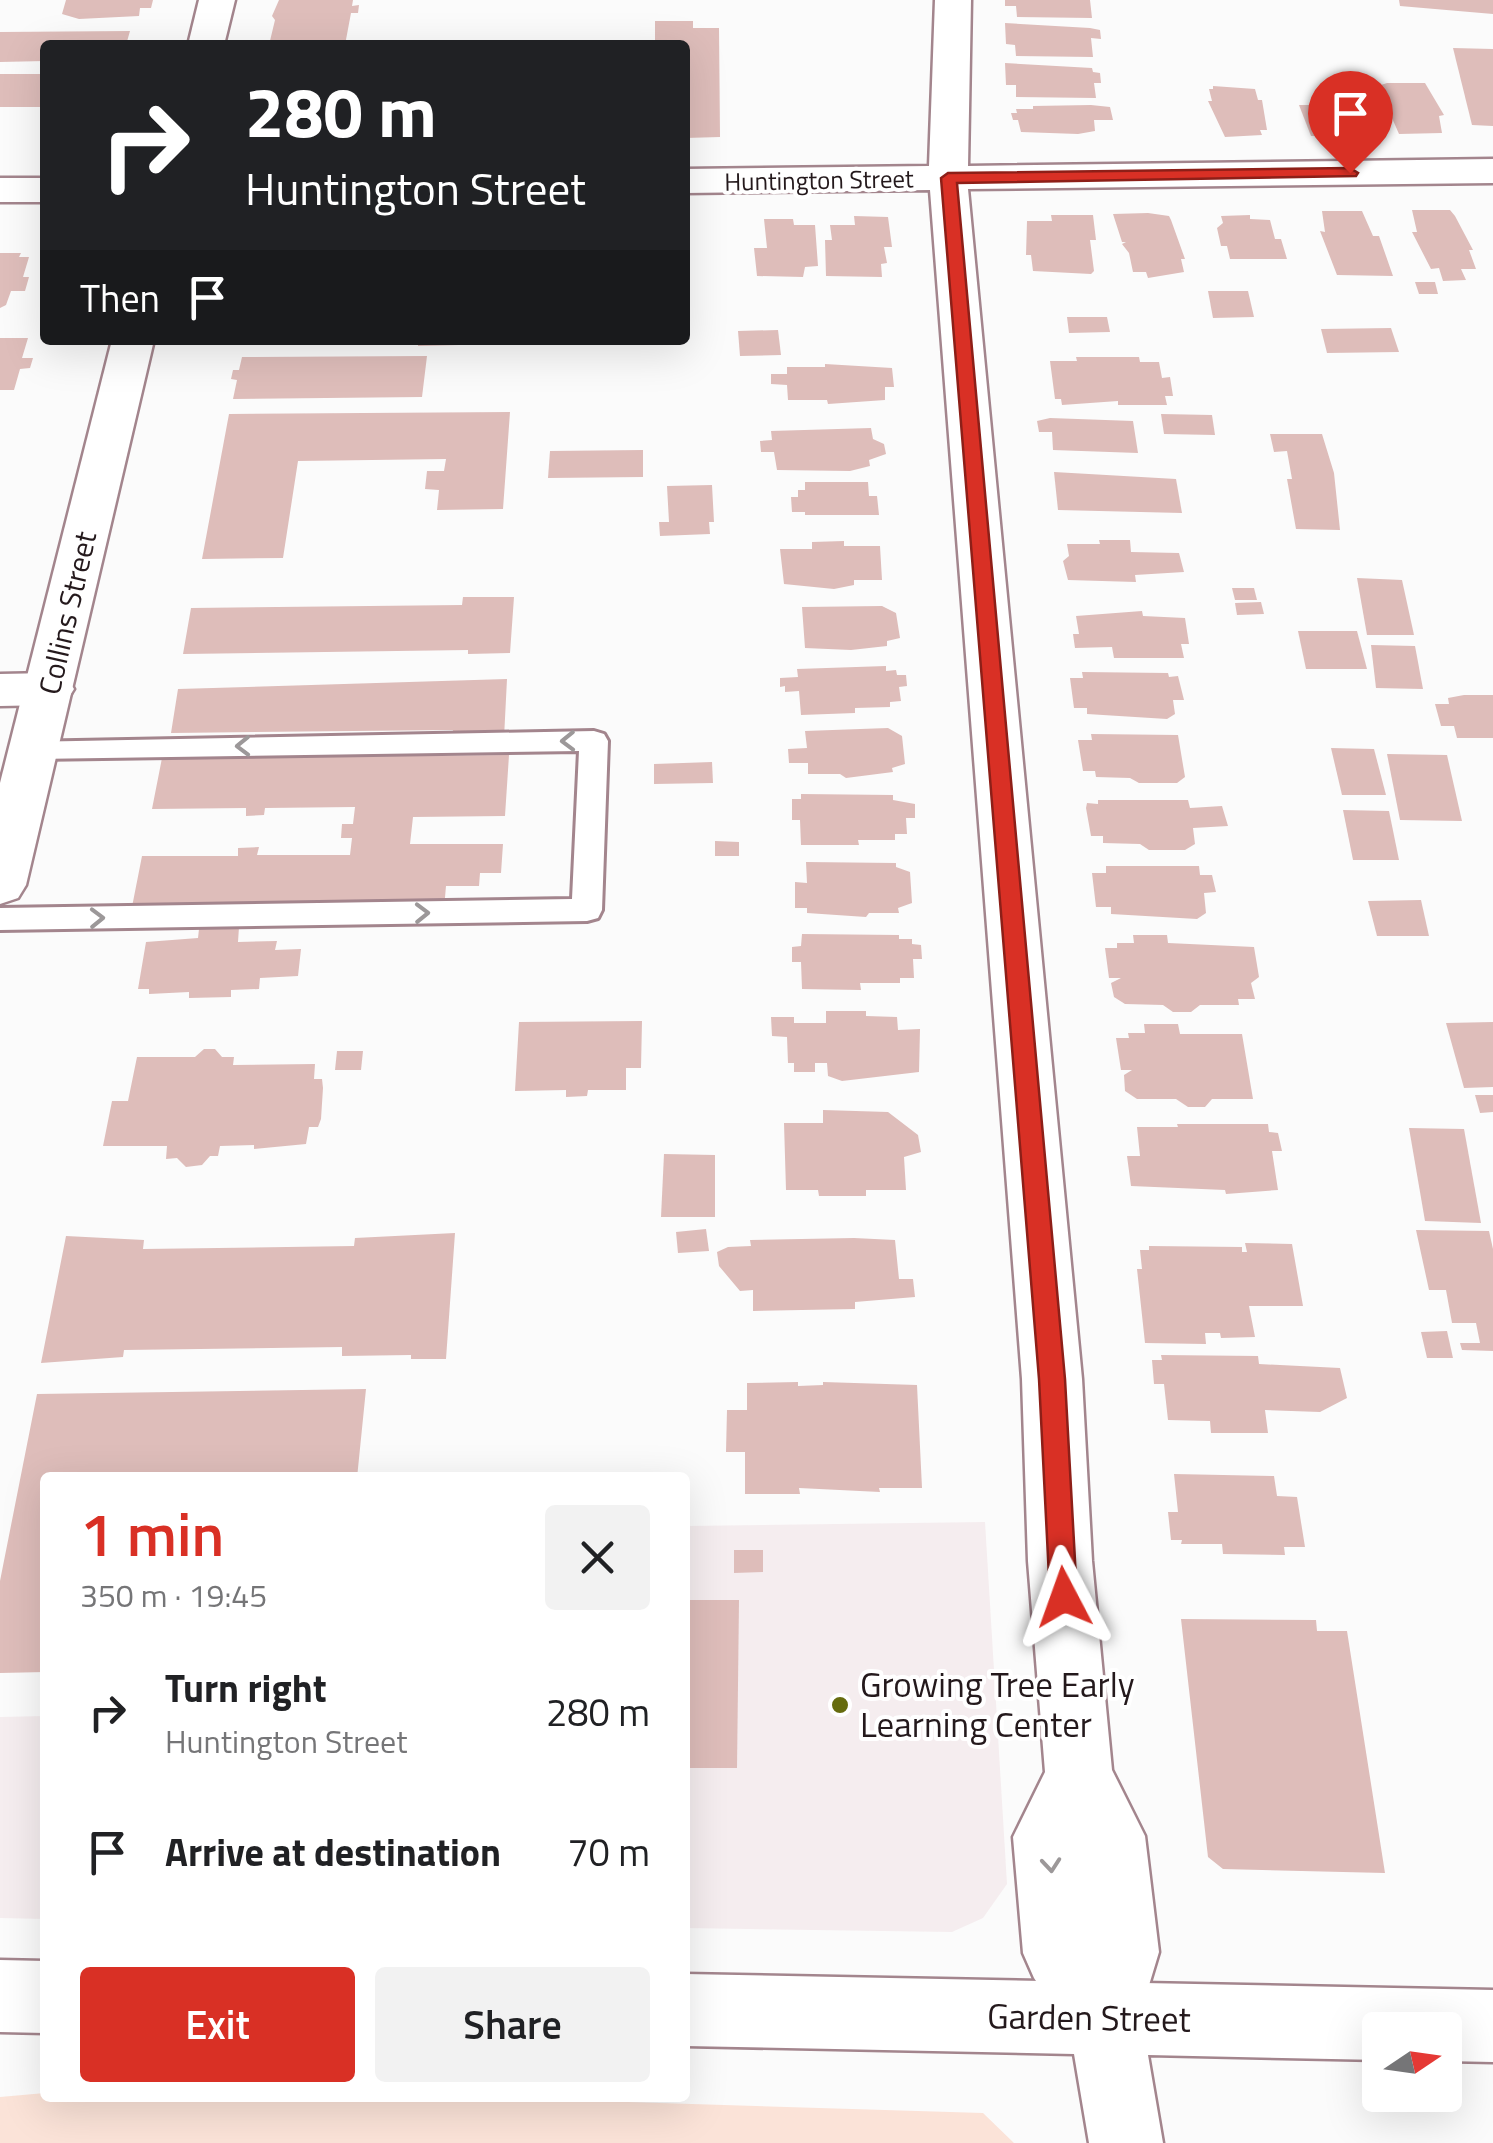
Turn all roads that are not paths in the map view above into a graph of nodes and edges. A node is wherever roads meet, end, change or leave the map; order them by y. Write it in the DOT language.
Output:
graph roads {
  1 [pos="218,0"];
  2 [pos="953,0"];
  3 [pos="207,40"];
  4 [pos="1493,171"];
  5 [pos="948,178"];
  6 [pos="690,182"];
  7 [pos="0,190"];
  8 [pos="40,190"];
  9 [pos="132,345"];
  10 [pos="0,690"];
  11 [pos="50,690"];
  12 [pos="35,748"];
  13 [pos="0,885"];
  14 [pos="0,918"];
  15 [pos="0,1996"];
  16 [pos="40,1997"];
  17 [pos="690,2010"];
  18 [pos="1105,2019"];
  19 [pos="1493,2026"];
  20 [pos="1126,2143"];
  1 -- 3 [label="street"];
  2 -- 5 [label="street"];
  4 -- 5 [label="street, Huntington Street"];
  5 -- 6 [label="street, Huntington Street"];
  5 -- 18 [label="street"];
  7 -- 8 [label="street"];
  9 -- 11 [label="street, Collins Street"];
  10 -- 11 [label="street"];
  11 -- 12 [label="street, Collins Street"];
  12 -- 13 [label="street, Collins Street"];
  14 -- 12 [label="lane, one-way"];
  15 -- 16 [label="street"];
  17 -- 18 [label="street, Garden Street"];
  18 -- 19 [label="street, Garden Street"];
  18 -- 20 [label="street"];
}
